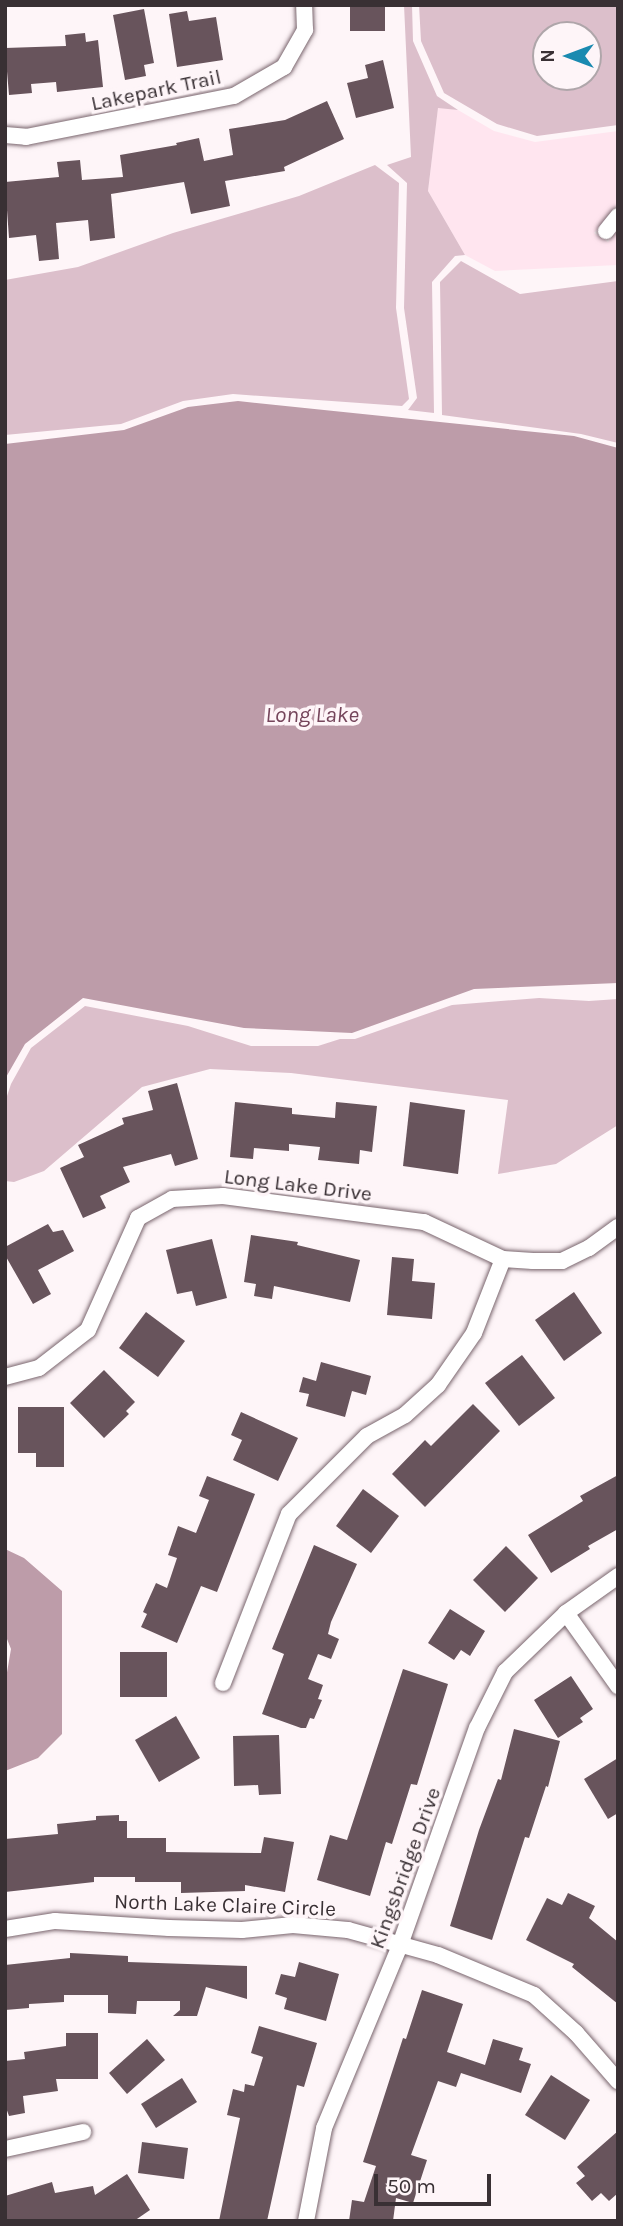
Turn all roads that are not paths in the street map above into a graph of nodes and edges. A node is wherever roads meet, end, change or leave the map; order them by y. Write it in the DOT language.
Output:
graph roads {
  1 [pos="304,5"];
  2 [pos="5,135"];
  3 [pos="618,216"];
  4 [pos="606,231"];
  5 [pos="618,1227"];
  6 [pos="503,1259"];
  7 [pos="5,1377"];
  8 [pos="618,1576"];
  9 [pos="566,1613"];
  10 [pos="223,1683"];
  11 [pos="618,1686"];
  12 [pos="5,1929"];
  13 [pos="400,1945"];
  14 [pos="618,2081"];
  15 [pos="83,2132"];
  16 [pos="5,2149"];
  17 [pos="306,2221"];
  1 -- 2 [label="street, Lakepark Trail"];
  3 -- 4 [label="street"];
  5 -- 6 [label="street, Long Lake Drive"];
  6 -- 7 [label="street, Long Lake Drive"];
  6 -- 10 [label="street"];
  8 -- 9 [label="street, Kingsbridge Drive"];
  9 -- 11 [label="street"];
  9 -- 13 [label="street, Kingsbridge Drive"];
  12 -- 13 [label="street, North Lake Claire Circle"];
  13 -- 14 [label="street, North Lake Claire Circle"];
  13 -- 17 [label="street, Kingsbridge Drive"];
  15 -- 16 [label="street"];
}
